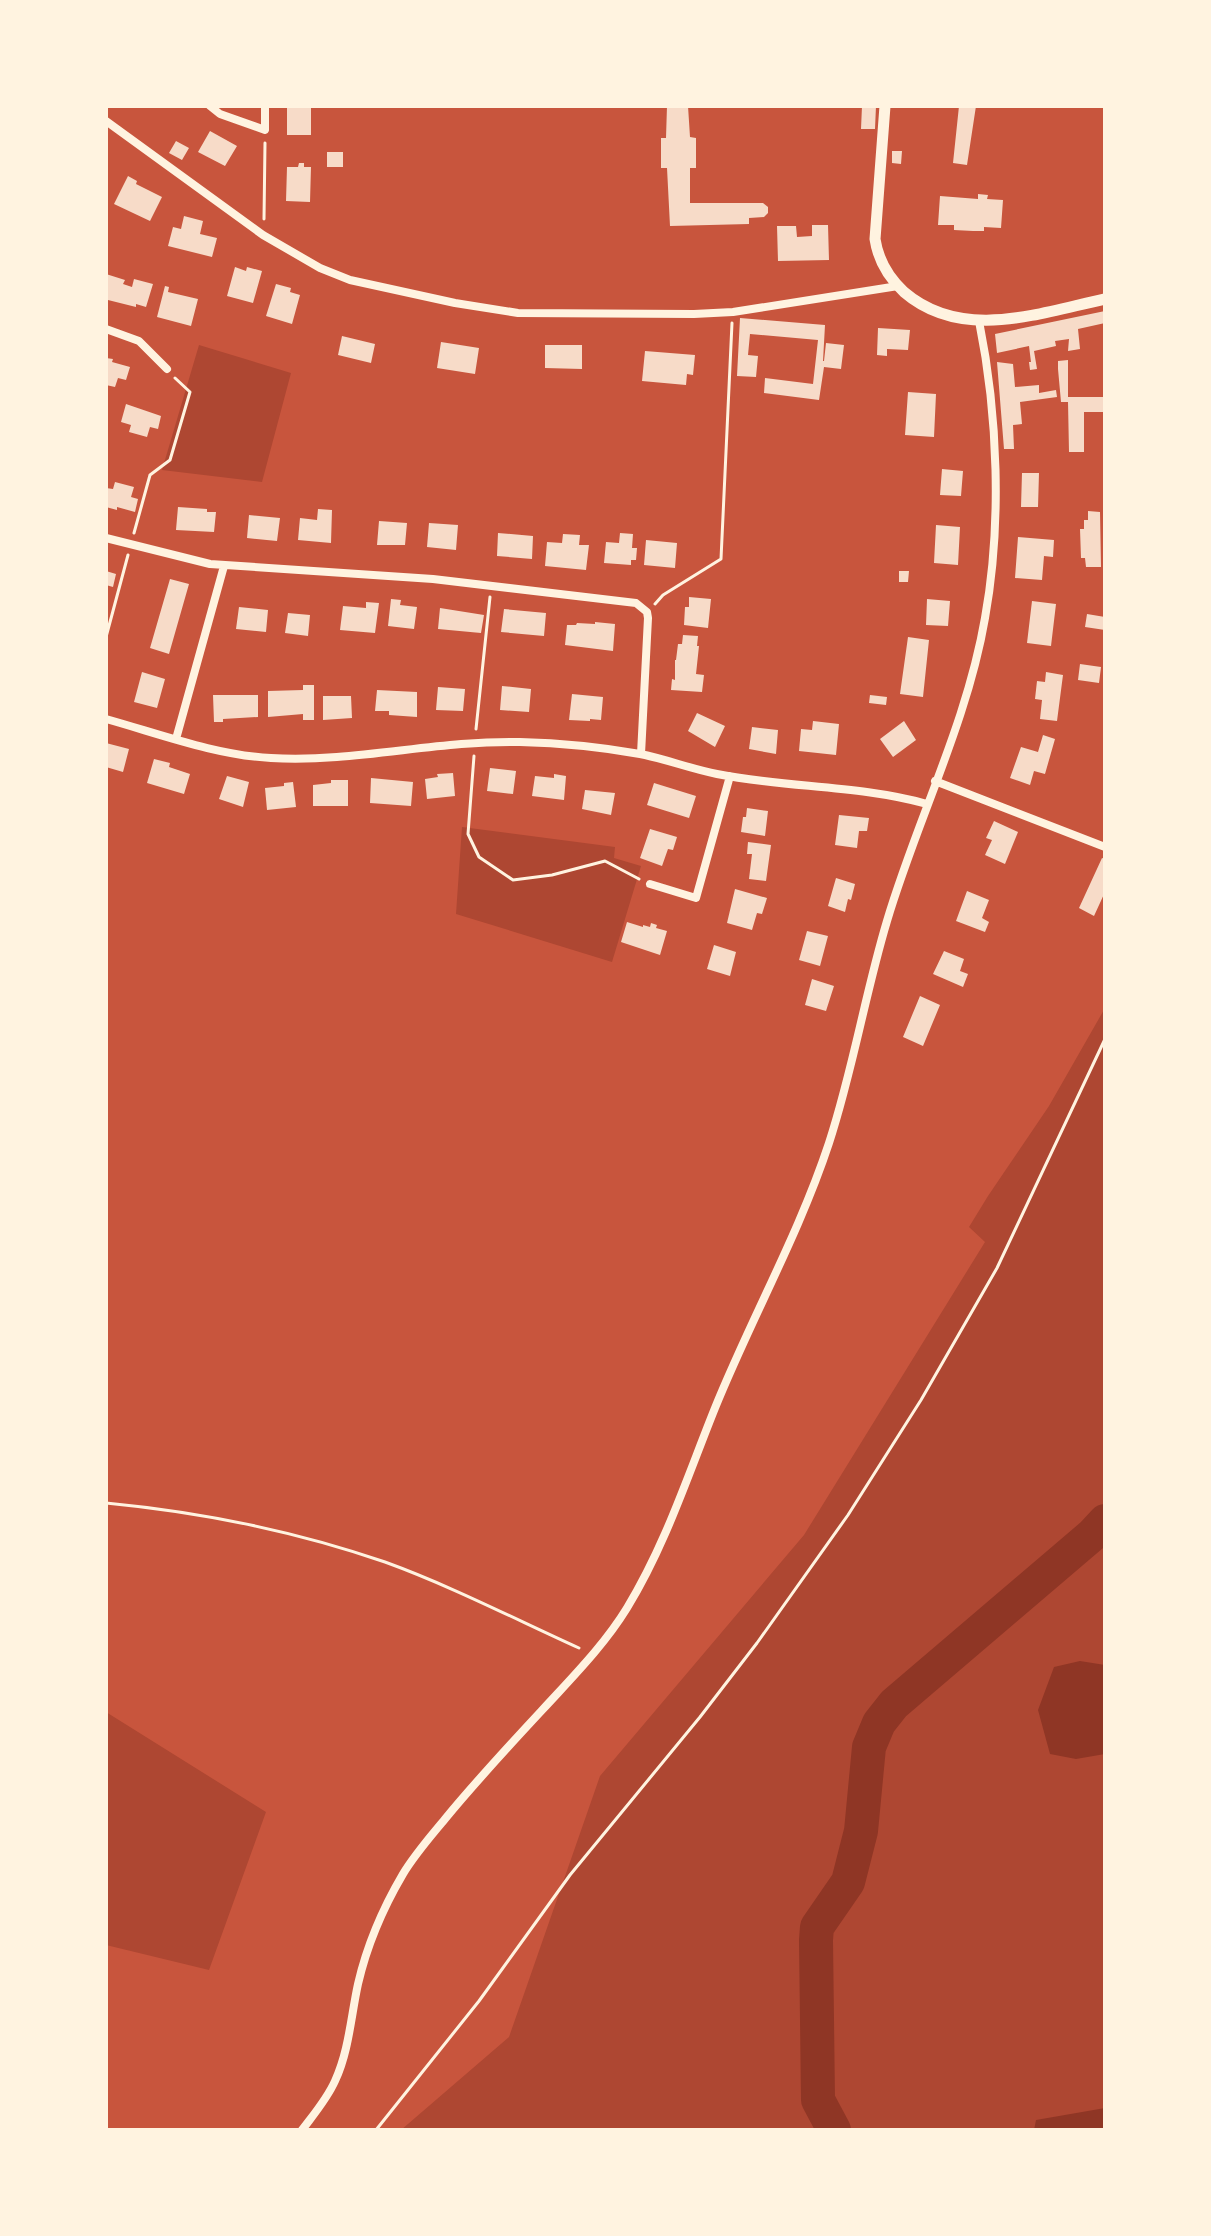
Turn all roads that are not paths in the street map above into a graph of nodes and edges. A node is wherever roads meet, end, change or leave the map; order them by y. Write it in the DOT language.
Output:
graph roads {
  1 [pos="210,106"];
  2 [pos="265,106"];
  3 [pos="885,106"];
  4 [pos="106,121"];
  5 [pos="898,286"];
  6 [pos="1105,299"];
  7 [pos="979,321"];
  8 [pos="106,329"];
  9 [pos="167,369"];
  10 [pos="106,538"];
  11 [pos="224,566"];
  12 [pos="106,719"];
  13 [pos="176,739"];
  14 [pos="641,754"];
  15 [pos="730,776"];
  16 [pos="935,781"];
  17 [pos="927,804"];
  18 [pos="1105,847"];
  19 [pos="650,884"];
  20 [pos="302,2130"];
  1 -- 2 [label="street"];
  3 -- 5 [label="street"];
  4 -- 5 [label="street"];
  5 -- 7 [label="street"];
  6 -- 7 [label="street"];
  7 -- 16 [label="street"];
  8 -- 9 [label="street"];
  10 -- 11 [label="street"];
  11 -- 13 [label="street"];
  11 -- 14 [label="street"];
  12 -- 13 [label="street"];
  13 -- 14 [label="street"];
  14 -- 15 [label="street"];
  15 -- 17 [label="street"];
  15 -- 19 [label="street"];
  16 -- 17 [label="street"];
  16 -- 18 [label="street"];
  17 -- 20 [label="street"];
}
